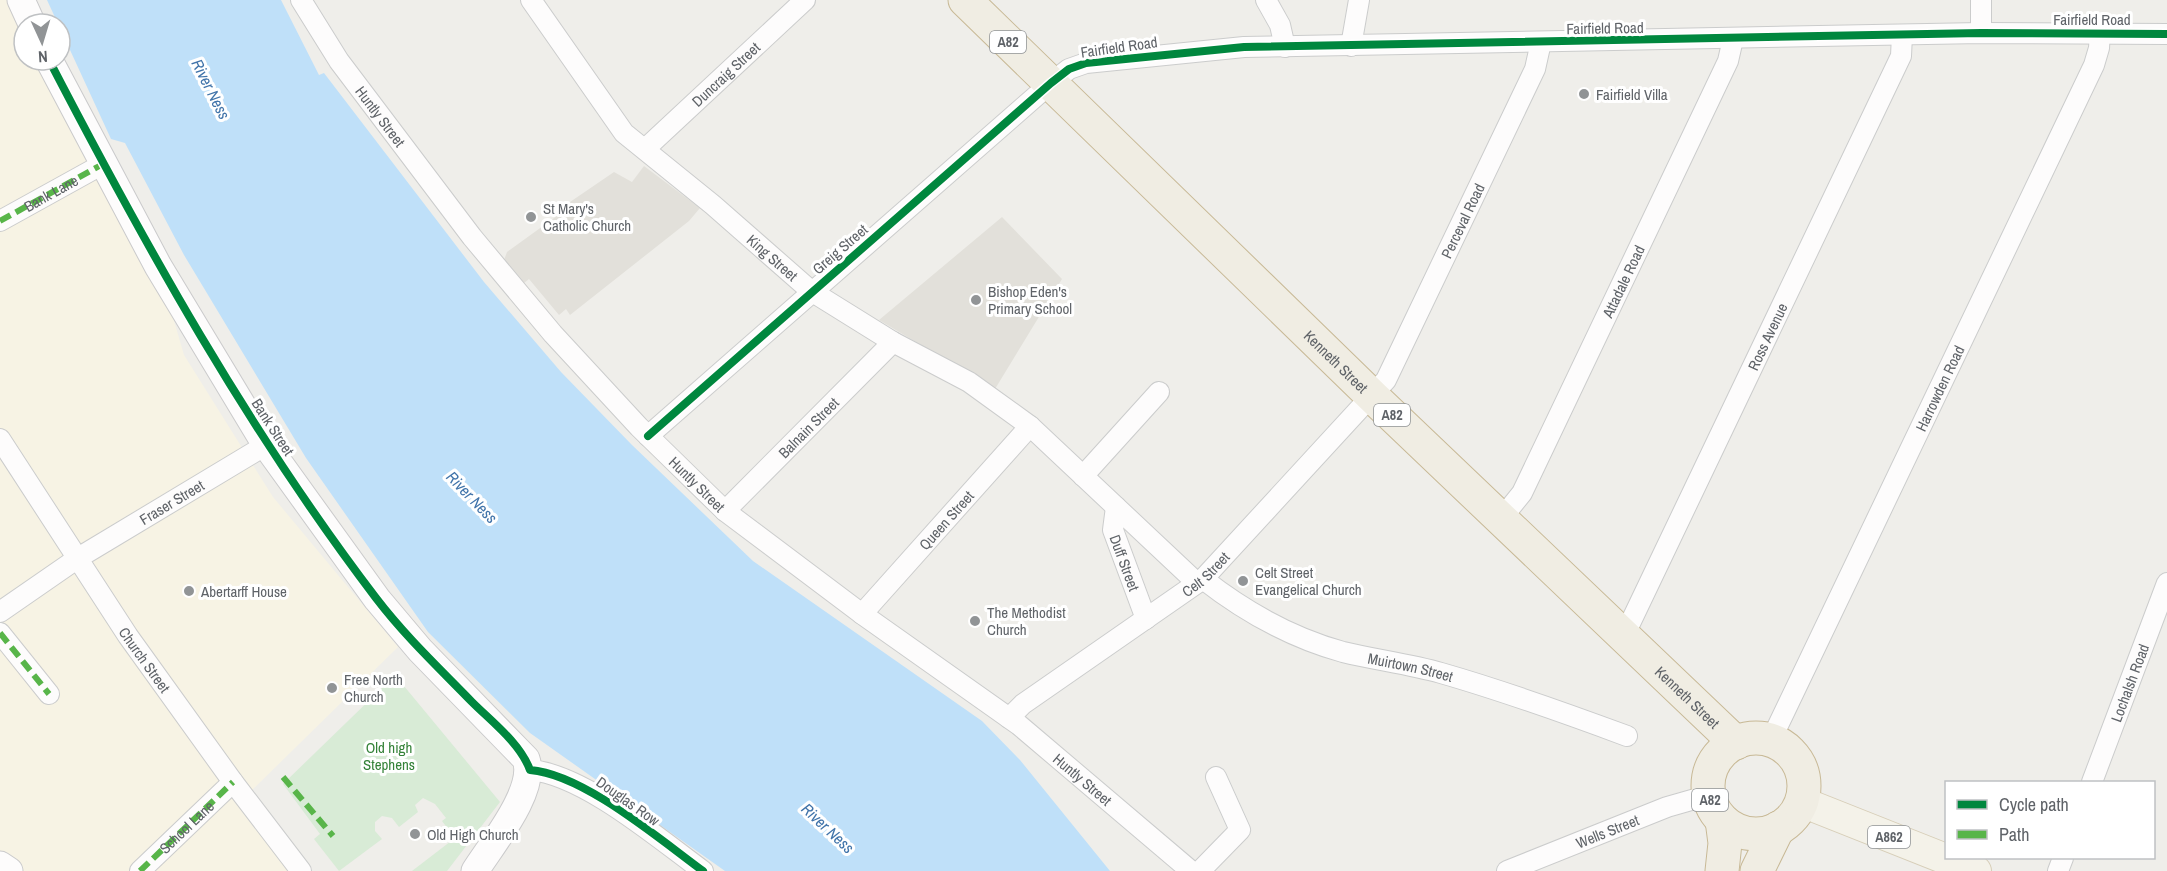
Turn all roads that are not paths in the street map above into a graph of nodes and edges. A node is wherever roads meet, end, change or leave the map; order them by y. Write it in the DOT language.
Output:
graph roads {
  1 [pos="301,0"];
  2 [pos="531,0"];
  3 [pos="805,0"];
  4 [pos="965,0"];
  5 [pos="1266,0"];
  6 [pos="1359,0"];
  7 [pos="1981,0"];
  8 [pos="1981,33"];
  9 [pos="2100,33"];
  10 [pos="2167,34"];
  11 [pos="1902,35"];
  12 [pos="1733,39"];
  13 [pos="1541,42"];
  14 [pos="1351,46"];
  15 [pos="1285,47"];
  16 [pos="56,72"];
  17 [pos="1051,83"];
  18 [pos="645,149"];
  19 [pos="103,164"];
  20 [pos="0,221"];
  21 [pos="811,291"];
  22 [pos="893,342"];
  23 [pos="1159,392"];
  24 [pos="1372,396"];
  25 [pos="1030,426"];
  26 [pos="648,436"];
  27 [pos="0,439"];
  28 [pos="266,445"];
  29 [pos="1083,476"];
  30 [pos="1116,507"];
  31 [pos="725,511"];
  32 [pos="1501,519"];
  33 [pos="78,558"];
  34 [pos="1200,581"];
  35 [pos="2167,583"];
  36 [pos="0,612"];
  37 [pos="862,614"];
  38 [pos="1146,619"];
  39 [pos="0,633"];
  40 [pos="1624,636"];
  41 [pos="49,694"];
  42 [pos="1009,718"];
  43 [pos="1626,736"];
  44 [pos="1771,740"];
  45 [pos="1736,743"];
  46 [pos="530,770"];
  47 [pos="1216,777"];
  48 [pos="2093,781"];
  49 [pos="233,782"];
  50 [pos="1802,802"];
  51 [pos="1715,808"];
  52 [pos="1778,828"];
  53 [pos="0,865"];
  54 [pos="1964,869"];
  55 [pos="9,871"];
  56 [pos="140,871"];
  57 [pos="301,871"];
  58 [pos="475,871"];
  59 [pos="703,871"];
  60 [pos="1191,871"];
  61 [pos="1200,871"];
  62 [pos="1507,871"];
  63 [pos="1722,871"];
  64 [pos="1757,871"];
  1 -- 26 [label="street, Huntly Street"];
  2 -- 18 [label="street, King Street"];
  3 -- 18 [label="street, Duncraig Street"];
  4 -- 17 [label="highway, Kenneth Street / A82"];
  5 -- 15 [label="street"];
  6 -- 14 [label="street"];
  7 -- 8 [label="street"];
  8 -- 9 [label="street, Fairfield Road"];
  8 -- 11 [label="street, Fairfield Road"];
  9 -- 10 [label="street, Fairfield Road"];
  9 -- 44 [label="street, Harrowden Road"];
  11 -- 12 [label="street, Fairfield Road"];
  11 -- 40 [label="street, Ross Avenue"];
  12 -- 13 [label="street, Fairfield Road"];
  12 -- 32 [label="street, Attadale Road"];
  13 -- 14 [label="street, Fairfield Road"];
  13 -- 24 [label="street, Perceval Road"];
  14 -- 15 [label="street, Fairfield Road"];
  15 -- 17 [label="street, Fairfield Road"];
  16 -- 19 [label="main road, Bank Street"];
  17 -- 21 [label="street, Greig Street"];
  17 -- 24 [label="highway, Kenneth Street / A82"];
  18 -- 21 [label="street, King Street"];
  19 -- 20 [label="street, Bank Lane"];
  19 -- 28 [label="main road, Bank Street"];
  21 -- 22 [label="street, King Street"];
  21 -- 26 [label="street, Greig Street"];
  22 -- 25 [label="street, King Street"];
  22 -- 31 [label="street, Balnain Street"];
  23 -- 29 [label="street"];
  24 -- 32 [label="highway, Kenneth Street / A82"];
  24 -- 34 [label="street, Celt Street"];
  25 -- 29 [label="street, King Street"];
  25 -- 37 [label="street, Queen Street"];
  26 -- 31 [label="street, Huntly Street"];
  27 -- 33 [label="street, Church Street"];
  28 -- 33 [label="street, Fraser Street"];
  28 -- 46 [label="main road, Bank Street"];
  29 -- 30 [label="street, King Street"];
  30 -- 34 [label="street, Muirtown Street"];
  30 -- 38 [label="street, Duff Street"];
  31 -- 37 [label="street, Huntly Street"];
  32 -- 40 [label="highway, Kenneth Street / A82"];
  33 -- 36 [label="street, Fraser Street"];
  33 -- 49 [label="street, Church Street"];
  34 -- 38 [label="street, Celt Street"];
  34 -- 43 [label="street, Muirtown Street"];
  35 -- 48 [label="street, Lochalsh Road"];
  37 -- 42 [label="street, Huntly Street"];
  38 -- 42 [label="street, Celt Street"];
  39 -- 41 [label="street"];
  40 -- 45 [label="highway, Kenneth Street / A82"];
  42 -- 60 [label="street, Huntly Street"];
  44 -- 45 [label="highway"];
  44 -- 50 [label="highway"];
  45 -- 51 [label="highway, A82"];
  46 -- 58 [label="main road"];
  46 -- 59 [label="street, Douglas Row"];
  47 -- 61 [label="street"];
  49 -- 56 [label="street, School Lane"];
  49 -- 57 [label="street, Church Street"];
  50 -- 52 [label="highway"];
  50 -- 54 [label="main road, A862"];
  51 -- 52 [label="highway, A82"];
  51 -- 62 [label="street, Wells Street"];
  51 -- 63 [label="highway, A82"];
  52 -- 64 [label="highway"];
  53 -- 55 [label="main road"];
}
